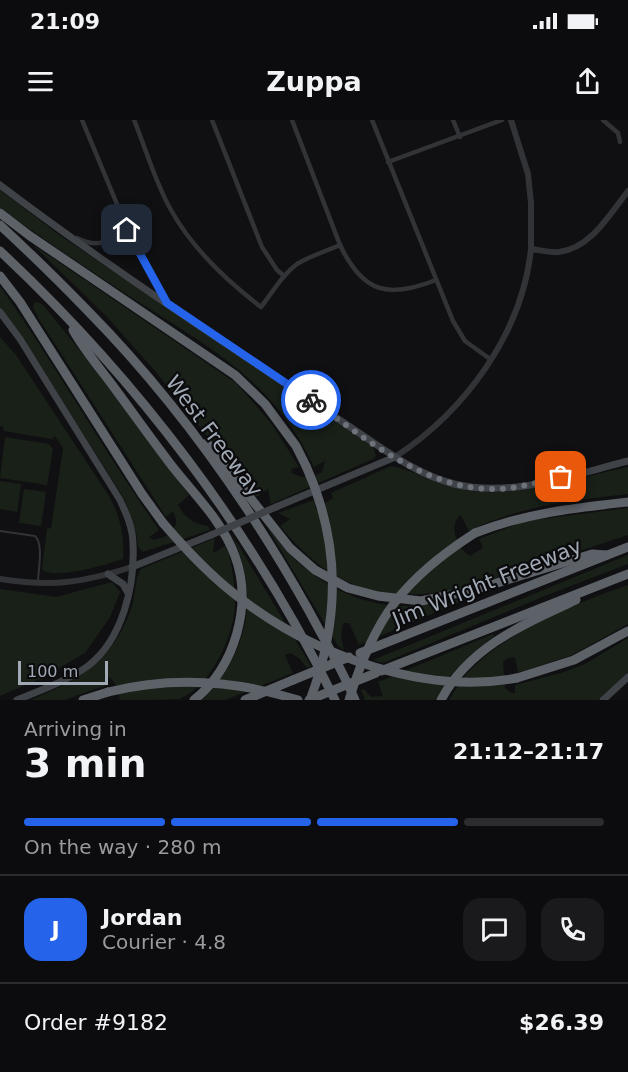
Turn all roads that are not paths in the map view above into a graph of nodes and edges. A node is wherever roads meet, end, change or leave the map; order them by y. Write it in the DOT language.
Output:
graph roads {
  1 [pos="82,120"];
  2 [pos="134,120"];
  3 [pos="212,120"];
  4 [pos="292,120"];
  5 [pos="372,120"];
  6 [pos="453,120"];
  7 [pos="502,120"];
  8 [pos="511,120"];
  9 [pos="603,120"];
  10 [pos="460,137"];
  11 [pos="620,142"];
  12 [pos="388,162"];
  13 [pos="0,185"];
  14 [pos="628,191"];
  15 [pos="0,213"];
  16 [pos="120,215"];
  17 [pos="0,225"];
  18 [pos="60,230"];
  19 [pos="340,245"];
  20 [pos="531,249"];
  21 [pos="0,251"];
  22 [pos="0,276"];
  23 [pos="284,276"];
  24 [pos="436,280"];
  25 [pos="167,303"];
  26 [pos="0,312"];
  27 [pos="64,315"];
  28 [pos="490,359"];
  29 [pos="188,427"];
  30 [pos="395,457"];
  31 [pos="628,461"];
  32 [pos="628,502"];
  33 [pos="0,531"];
  34 [pos="628,547"];
  35 [pos="607,555"];
  36 [pos="132,567"];
  37 [pos="108,574"];
  38 [pos="628,574"];
  39 [pos="0,579"];
  40 [pos="603,583"];
  41 [pos="38,584"];
  42 [pos="128,593"];
  43 [pos="628,631"];
  44 [pos="628,677"];
  45 [pos="17,700"];
  46 [pos="83,700"];
  47 [pos="194,700"];
  48 [pos="244,700"];
  49 [pos="298,700"];
  50 [pos="310,700"];
  51 [pos="335,700"];
  52 [pos="349,700"];
  53 [pos="356,700"];
  54 [pos="441,700"];
  55 [pos="603,700"];
  1 -- 16 [label="street"];
  2 -- 23 [label="street"];
  3 -- 23 [label="street"];
  4 -- 19 [label="street"];
  5 -- 12 [label="street"];
  6 -- 10 [label="street"];
  7 -- 10 [label="street"];
  8 -- 20 [label="street"];
  9 -- 11 [label="street"];
  10 -- 12 [label="street"];
  12 -- 24 [label="street"];
  13 -- 18 [label="main road"];
  14 -- 20 [label="street"];
  15 -- 50 [label="highway, bridge"];
  16 -- 18 [label="street"];
  16 -- 25 [label="street"];
  17 -- 29 [label="highway, West Freeway"];
  18 -- 25 [label="main road"];
  19 -- 23 [label="street"];
  19 -- 24 [label="street"];
  20 -- 28 [label="street"];
  21 -- 27 [label="highway, West Freeway"];
  22 -- 43 [label="highway, bridge"];
  24 -- 28 [label="street"];
  25 -- 30 [label="main road"];
  26 -- 36 [label="main road"];
  27 -- 47 [label="highway"];
  27 -- 51 [label="highway, West Freeway"];
  28 -- 30 [label="street"];
  29 -- 35 [label="highway"];
  29 -- 53 [label="highway, West Freeway"];
  30 -- 31 [label="main road"];
  30 -- 36 [label="main road, bridge"];
  32 -- 52 [label="highway, bridge"];
  33 -- 41 [label="lane"];
  34 -- 35 [label="highway, Jim Wright Freeway"];
  35 -- 48 [label="highway, Jim Wright Freeway, bridge"];
  36 -- 37 [label="street"];
  36 -- 42 [label="main road"];
  37 -- 41 [label="street"];
  37 -- 42 [label="main road"];
  38 -- 40 [label="highway, Jim Wright Freeway"];
  39 -- 41 [label="street"];
  40 -- 50 [label="highway, Jim Wright Freeway, bridge"];
  40 -- 54 [label="highway"];
  42 -- 45 [label="main road"];
  44 -- 55 [label="main road"];
  46 -- 49 [label="highway, bridge"];
}
